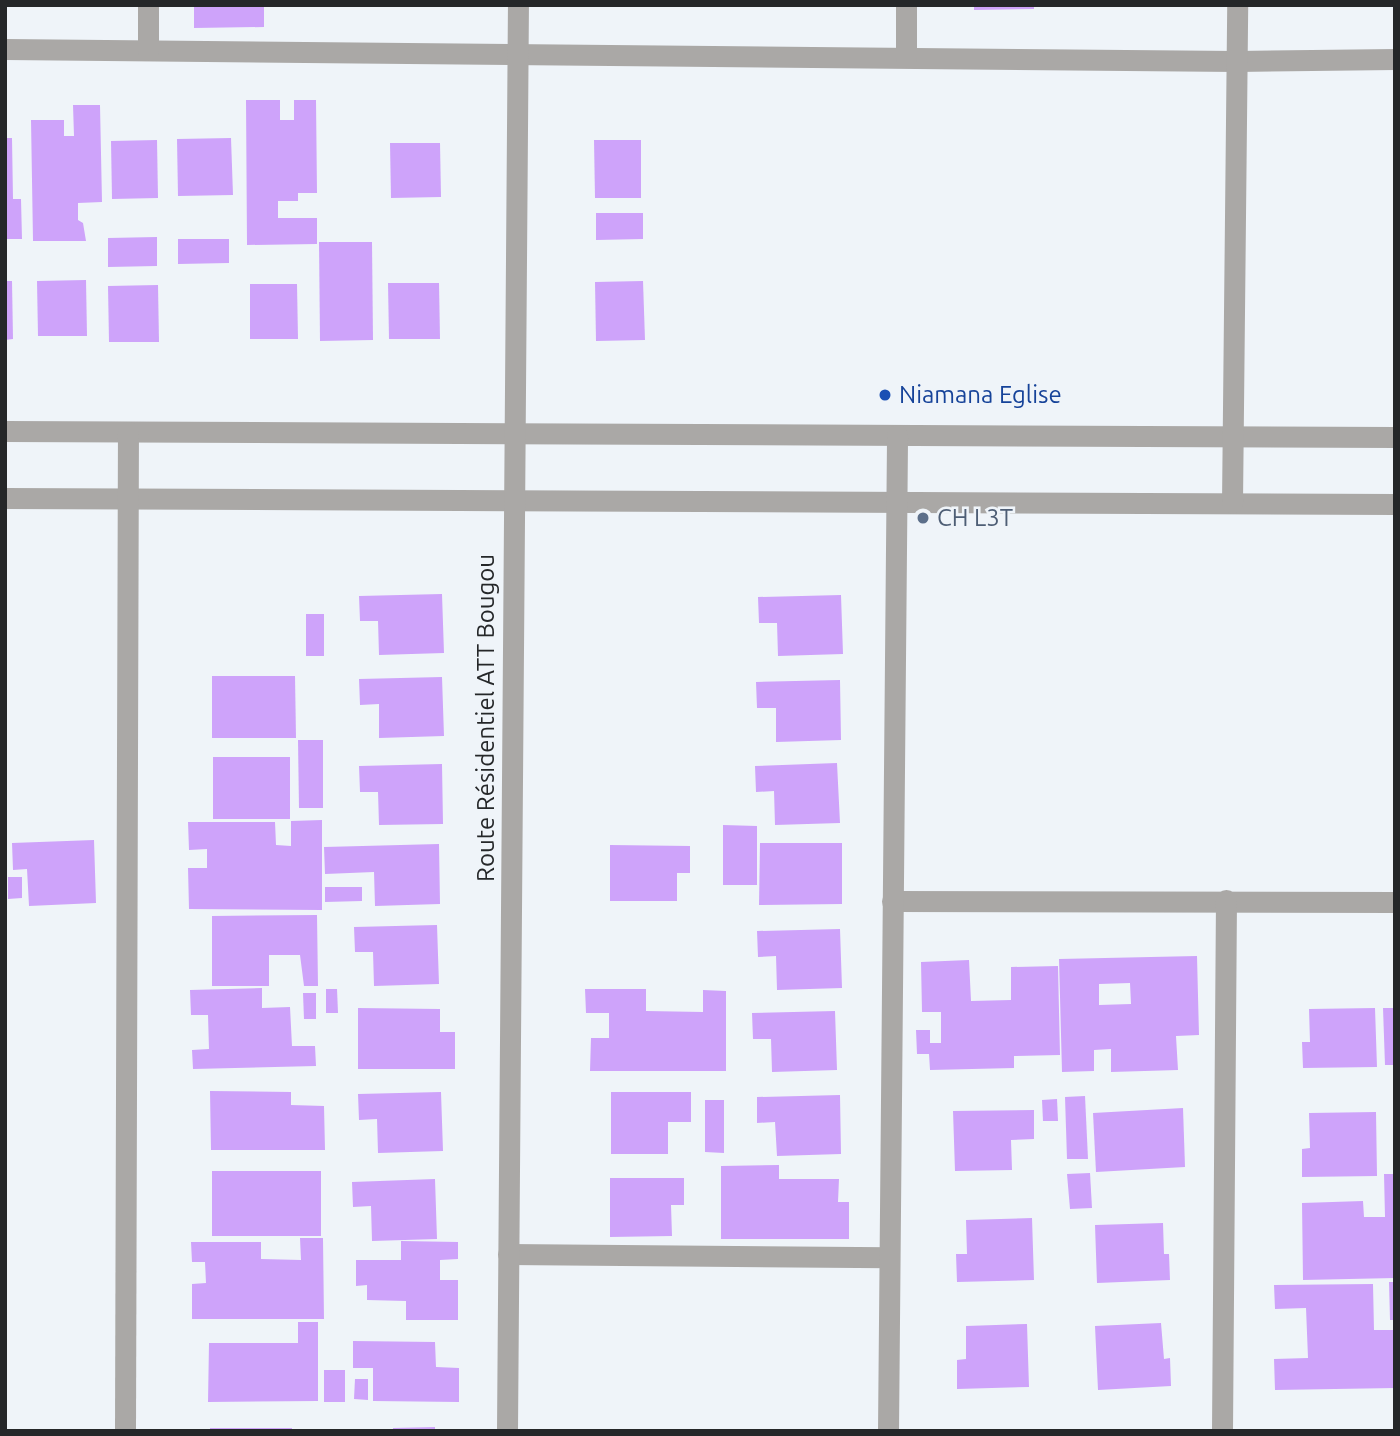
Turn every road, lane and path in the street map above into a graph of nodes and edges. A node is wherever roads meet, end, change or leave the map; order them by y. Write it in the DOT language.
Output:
graph roads {
  1 [pos="148,5"];
  2 [pos="518,5"];
  3 [pos="906,5"];
  4 [pos="1237,5"];
  5 [pos="5,49"];
  6 [pos="148,50"];
  7 [pos="518,54"];
  8 [pos="906,57"];
  9 [pos="1395,59"];
  10 [pos="1237,61"];
  11 [pos="5,431"];
  12 [pos="128,432"];
  13 [pos="515,433"];
  14 [pos="897,435"];
  15 [pos="1233,436"];
  16 [pos="1395,437"];
  17 [pos="5,498"];
  18 [pos="128,498"];
  19 [pos="514,500"];
  20 [pos="896,502"];
  21 [pos="1232,503"];
  22 [pos="1395,503"];
  23 [pos="1226,900"];
  24 [pos="892,901"];
  25 [pos="1395,902"];
  26 [pos="508,1254"];
  27 [pos="889,1257"];
  28 [pos="125,1431"];
  29 [pos="507,1431"];
  30 [pos="888,1431"];
  31 [pos="1222,1431"];
  1 -- 6 [label="street"];
  2 -- 7 [label="street, Route Résidentiel ATT Bougou"];
  3 -- 8 [label="street"];
  4 -- 10 [label="street"];
  5 -- 6 [label="street"];
  6 -- 7 [label="street"];
  7 -- 8 [label="street"];
  7 -- 13 [label="street, Route Résidentiel ATT Bougou"];
  8 -- 10 [label="street"];
  9 -- 10 [label="street"];
  10 -- 15 [label="street"];
  11 -- 12 [label="street"];
  12 -- 13 [label="street"];
  12 -- 18 [label="street"];
  13 -- 14 [label="street"];
  13 -- 19 [label="street, Route Résidentiel ATT Bougou"];
  14 -- 15 [label="street"];
  14 -- 20 [label="street"];
  15 -- 16 [label="street"];
  15 -- 21 [label="street"];
  17 -- 18 [label="street"];
  18 -- 19 [label="street"];
  18 -- 28 [label="street"];
  19 -- 20 [label="street"];
  19 -- 26 [label="street, Route Résidentiel ATT Bougou"];
  20 -- 21 [label="street"];
  20 -- 24 [label="street"];
  21 -- 22 [label="street"];
  23 -- 24 [label="street"];
  23 -- 25 [label="street"];
  23 -- 31 [label="street"];
  24 -- 27 [label="street"];
  26 -- 27 [label="street"];
  26 -- 29 [label="street, Route Résidentiel ATT Bougou"];
  27 -- 30 [label="street"];
}
